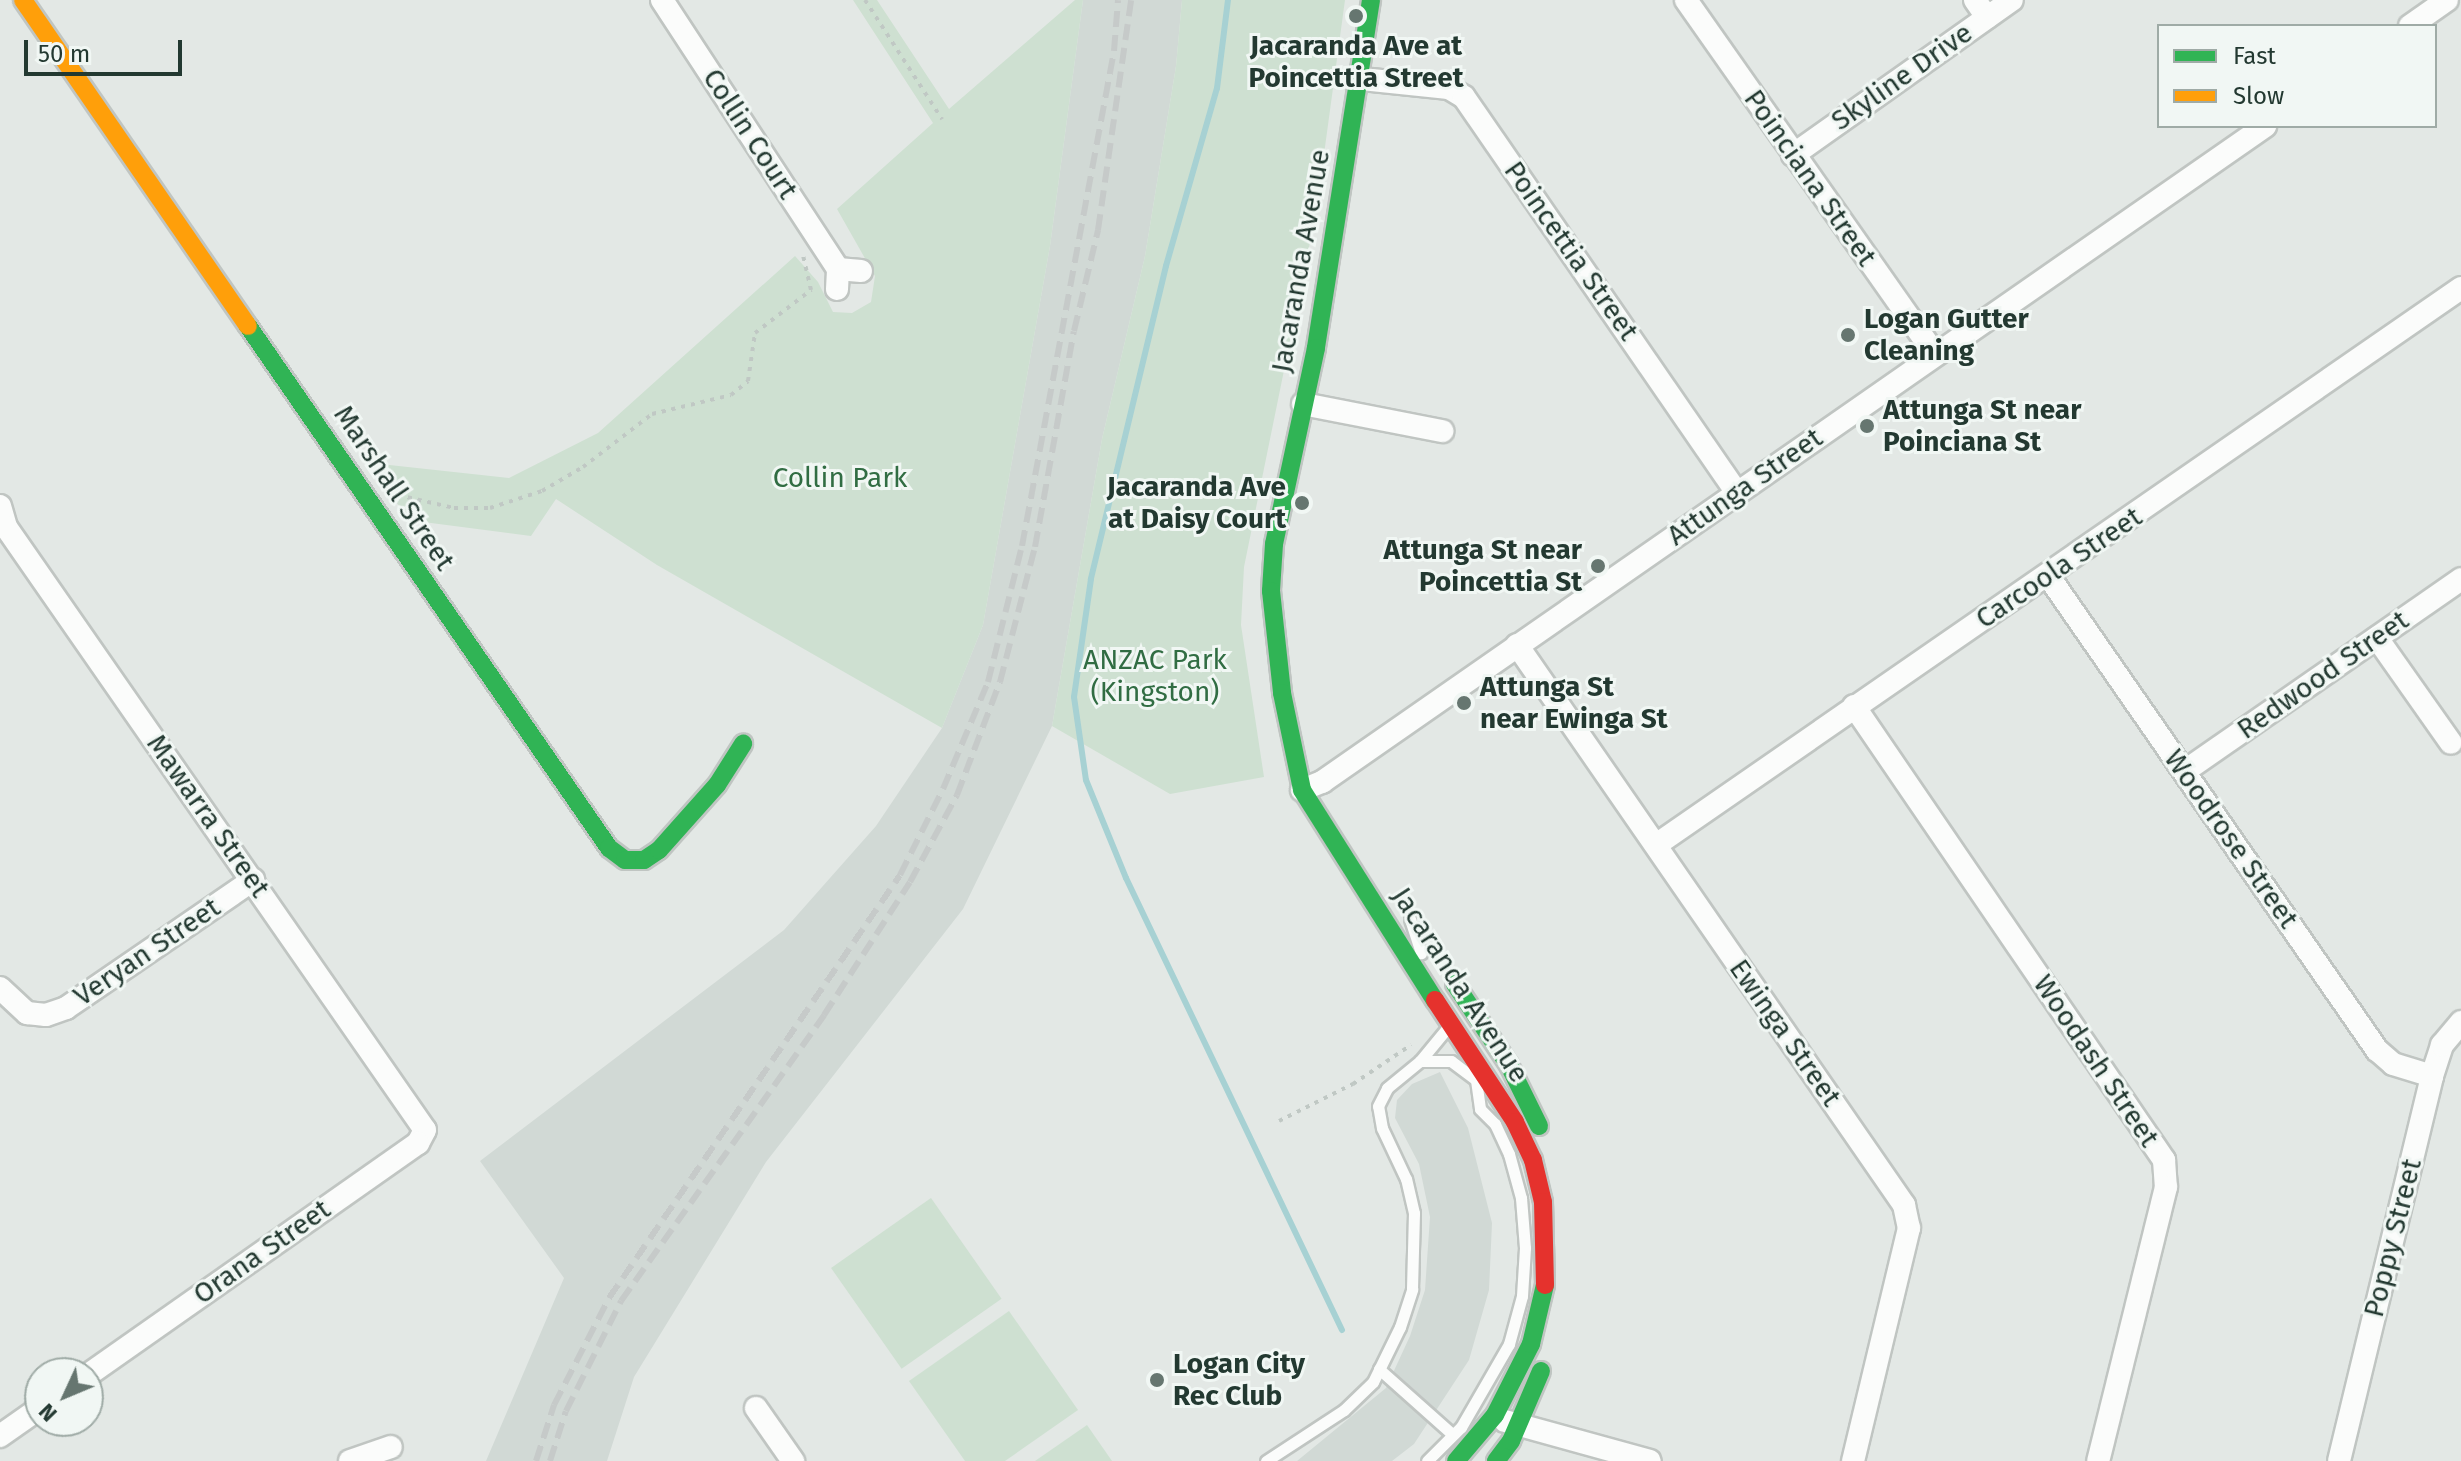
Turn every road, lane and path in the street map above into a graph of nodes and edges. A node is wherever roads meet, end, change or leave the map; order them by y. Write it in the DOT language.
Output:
graph roads {
  1 [pos="23,0"];
  2 [pos="662,0"];
  3 [pos="865,0"];
  4 [pos="1371,0"];
  5 [pos="1686,0"];
  6 [pos="2012,0"];
  7 [pos="2447,0"];
  8 [pos="1981,8"];
  9 [pos="2413,24"];
  10 [pos="1362,79"];
  11 [pos="942,119"];
  12 [pos="2262,128"];
  13 [pos="1793,155"];
  14 [pos="814,231"];
  15 [pos="845,276"];
  16 [pos="2461,288"];
  17 [pos="1935,354"];
  18 [pos="1303,404"];
  19 [pos="1442,431"];
  20 [pos="1737,492"];
  21 [pos="368,502"];
  22 [pos="0,506"];
  23 [pos="2049,577"];
  24 [pos="2461,579"];
  25 [pos="2377,638"];
  26 [pos="1517,645"];
  27 [pos="1854,706"];
  28 [pos="2451,743"];
  29 [pos="743,744"];
  30 [pos="2185,771"];
  31 [pos="1312,786"];
  32 [pos="1656,845"];
  33 [pos="253,880"];
  34 [pos="1410,919"];
  35 [pos="0,988"];
  36 [pos="1452,1020"];
  37 [pos="2461,1022"];
  38 [pos="1420,1036"];
  39 [pos="1420,1061"];
  40 [pos="2432,1076"];
  41 [pos="1481,1077"];
  42 [pos="1279,1121"];
  43 [pos="424,1123"];
  44 [pos="104,1364"];
  45 [pos="1379,1369"];
  46 [pos="756,1408"];
  47 [pos="1495,1415"];
  48 [pos="24,1419"];
  49 [pos="1517,1428"];
  50 [pos="1452,1434"];
  51 [pos="0,1436"];
  52 [pos="391,1447"];
  53 [pos="350,1461"];
  54 [pos="793,1461"];
  55 [pos="1266,1461"];
  56 [pos="1427,1461"];
  57 [pos="1456,1461"];
  58 [pos="1496,1461"];
  59 [pos="1650,1461"];
  60 [pos="1853,1461"];
  61 [pos="2098,1461"];
  62 [pos="2339,1461"];
  1 -- 21 [label="street, Marshall Street"];
  2 -- 14 [label="street, Collin Court"];
  3 -- 11 [label="path"];
  4 -- 10 [label="street, Jacaranda Avenue"];
  5 -- 13 [label="street, Poinciana Street"];
  6 -- 8 [label="street, Skyline Drive"];
  7 -- 9 [label="street"];
  8 -- 13 [label="street, Skyline Drive"];
  10 -- 18 [label="street, Jacaranda Avenue"];
  10 -- 20 [label="street, Poincettia Street"];
  12 -- 17 [label="street, Attunga Street"];
  13 -- 17 [label="street, Poinciana Street"];
  14 -- 15 [label="street, Collin Court"];
  14 -- 21 [label="path"];
  16 -- 23 [label="street, Carcoola Street"];
  17 -- 20 [label="street, Attunga Street"];
  18 -- 19 [label="street"];
  18 -- 31 [label="street, Jacaranda Avenue"];
  20 -- 26 [label="street, Attunga Street"];
  21 -- 29 [label="street, Marshall Street"];
  22 -- 33 [label="street, Mawarra Street"];
  23 -- 27 [label="street, Carcoola Street"];
  23 -- 30 [label="street, Woodrose Street"];
  24 -- 25 [label="street, Redwood Street"];
  25 -- 28 [label="street"];
  25 -- 30 [label="street, Redwood Street"];
  26 -- 31 [label="street, Attunga Street"];
  26 -- 32 [label="street, Ewinga Street"];
  27 -- 32 [label="street, Carcoola Street"];
  27 -- 61 [label="street, Woodash Street"];
  30 -- 40 [label="street, Woodrose Street"];
  31 -- 34 [label="street, Jacaranda Avenue"];
  31 -- 36 [label="street, Jacaranda Avenue"];
  32 -- 60 [label="street, Ewinga Street"];
  33 -- 35 [label="street, Veryan Street"];
  33 -- 43 [label="street, Mawarra Street"];
  34 -- 36 [label="lane"];
  34 -- 49 [label="street, Jacaranda Avenue"];
  36 -- 39 [label="lane"];
  36 -- 41 [label="street, Jacaranda Avenue"];
  37 -- 40 [label="street, Poppy Street"];
  38 -- 42 [label="path"];
  39 -- 41 [label="lane"];
  39 -- 45 [label="lane"];
  40 -- 62 [label="street, Poppy Street"];
  41 -- 47 [label="street, Jacaranda Avenue"];
  41 -- 50 [label="lane"];
  43 -- 44 [label="street, Orana Street"];
  45 -- 50 [label="lane"];
  45 -- 55 [label="lane"];
  46 -- 54 [label="street"];
  47 -- 49 [label="street"];
  47 -- 57 [label="street, Jacaranda Avenue"];
  48 -- 51 [label="street"];
  49 -- 58 [label="street, Jacaranda Avenue"];
  49 -- 59 [label="street"];
  50 -- 56 [label="lane"];
  52 -- 53 [label="street"];
}
